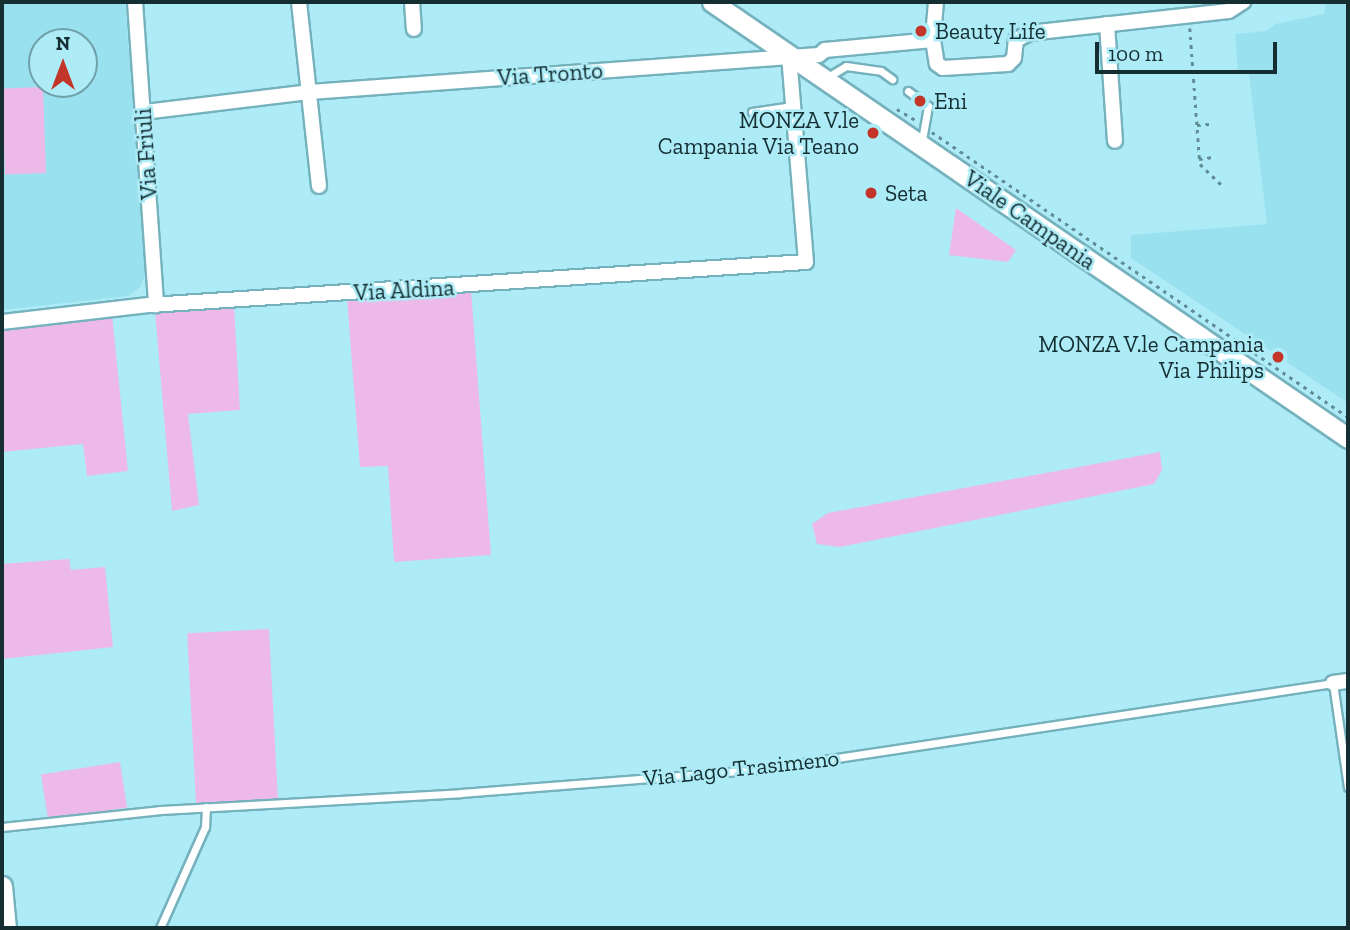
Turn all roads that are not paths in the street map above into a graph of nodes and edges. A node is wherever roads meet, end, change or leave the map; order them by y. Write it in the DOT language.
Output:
graph roads {
  1 [pos="135,2"];
  2 [pos="299,2"];
  3 [pos="412,2"];
  4 [pos="712,2"];
  5 [pos="936,2"];
  6 [pos="1243,2"];
  7 [pos="1107,24"];
  8 [pos="414,29"];
  9 [pos="933,40"];
  10 [pos="789,55"];
  11 [pos="824,79"];
  12 [pos="892,79"];
  13 [pos="908,91"];
  14 [pos="310,92"];
  15 [pos="793,106"];
  16 [pos="144,111"];
  17 [pos="752,111"];
  18 [pos="923,136"];
  19 [pos="1115,141"];
  20 [pos="320,186"];
  21 [pos="156,305"];
  22 [pos="2,321"];
  23 [pos="1348,438"];
  24 [pos="1348,681"];
  25 [pos="1333,683"];
  26 [pos="1348,719"];
  27 [pos="1338,720"];
  28 [pos="1348,787"];
  29 [pos="206,807"];
  30 [pos="2,827"];
  31 [pos="2,886"];
  32 [pos="6,928"];
  33 [pos="160,928"];
  1 -- 16 [label="street, Via Friuli"];
  2 -- 14 [label="street"];
  3 -- 8 [label="street"];
  4 -- 10 [label="street, Viale Campania"];
  5 -- 9 [label="street"];
  6 -- 7 [label="street"];
  7 -- 9 [label="street"];
  7 -- 19 [label="street"];
  9 -- 10 [label="street, Via Tronto"];
  10 -- 11 [label="street, Viale Campania"];
  10 -- 14 [label="street, Via Tronto"];
  10 -- 15 [label="street"];
  11 -- 12 [label="lane"];
  11 -- 18 [label="street, Viale Campania"];
  13 -- 18 [label="lane"];
  14 -- 16 [label="street, Via Tronto"];
  14 -- 20 [label="street"];
  15 -- 17 [label="lane"];
  15 -- 21 [label="street, Via Aldina"];
  16 -- 21 [label="street, Via Friuli"];
  18 -- 23 [label="street, Viale Campania"];
  21 -- 22 [label="street, Via Aldina"];
  24 -- 25 [label="street, Via Lago Trasimeno"];
  25 -- 27 [label="lane"];
  25 -- 29 [label="lane, Via Lago Trasimeno"];
  26 -- 27 [label="lane"];
  27 -- 28 [label="lane"];
  29 -- 30 [label="lane, Via Lago Trasimeno"];
  29 -- 33 [label="lane"];
  31 -- 32 [label="street"];
}
